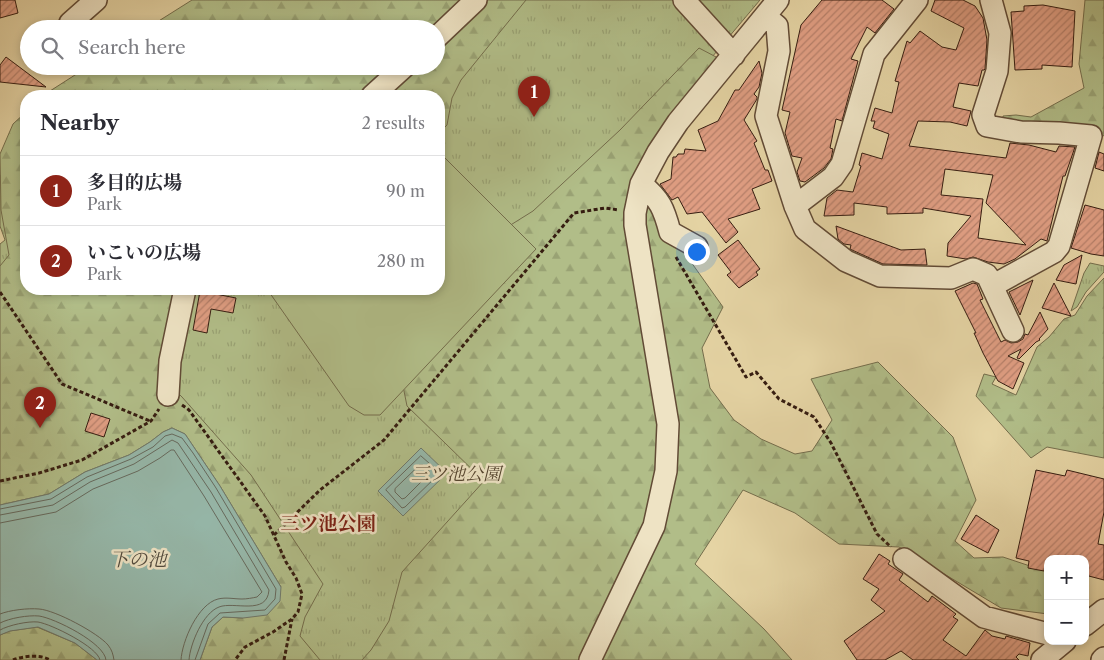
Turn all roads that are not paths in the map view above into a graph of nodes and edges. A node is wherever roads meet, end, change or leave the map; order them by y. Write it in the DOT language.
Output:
graph roads {
  1 [pos="96,0"];
  2 [pos="476,0"];
  3 [pos="684,0"];
  4 [pos="778,0"];
  5 [pos="917,0"];
  6 [pos="990,0"];
  7 [pos="765,16"];
  8 [pos="72,20"];
  9 [pos="445,29"];
  10 [pos="734,55"];
  11 [pos="395,75"];
  12 [pos="379,90"];
  13 [pos="1097,137"];
  14 [pos="641,184"];
  15 [pos="795,206"];
  16 [pos="697,247"];
  17 [pos="992,286"];
  18 [pos="184,295"];
  19 [pos="1013,331"];
  20 [pos="168,395"];
  21 [pos="904,559"];
  22 [pos="1104,610"];
  23 [pos="1089,622"];
  24 [pos="1044,633"];
  25 [pos="1060,645"];
  26 [pos="590,660"];
  27 [pos="1042,660"];
  1 -- 8 [label="street"];
  2 -- 9 [label="street"];
  3 -- 10 [label="street"];
  4 -- 7 [label="street"];
  5 -- 15 [label="street"];
  6 -- 13 [label="street"];
  7 -- 10 [label="street"];
  7 -- 15 [label="street"];
  10 -- 14 [label="street"];
  11 -- 12 [label="street"];
  13 -- 17 [label="street"];
  14 -- 16 [label="street"];
  14 -- 26 [label="street"];
  15 -- 17 [label="street"];
  17 -- 19 [label="street"];
  18 -- 20 [label="street"];
  21 -- 24 [label="street"];
  22 -- 23 [label="street"];
  25 -- 27 [label="street"];
}
